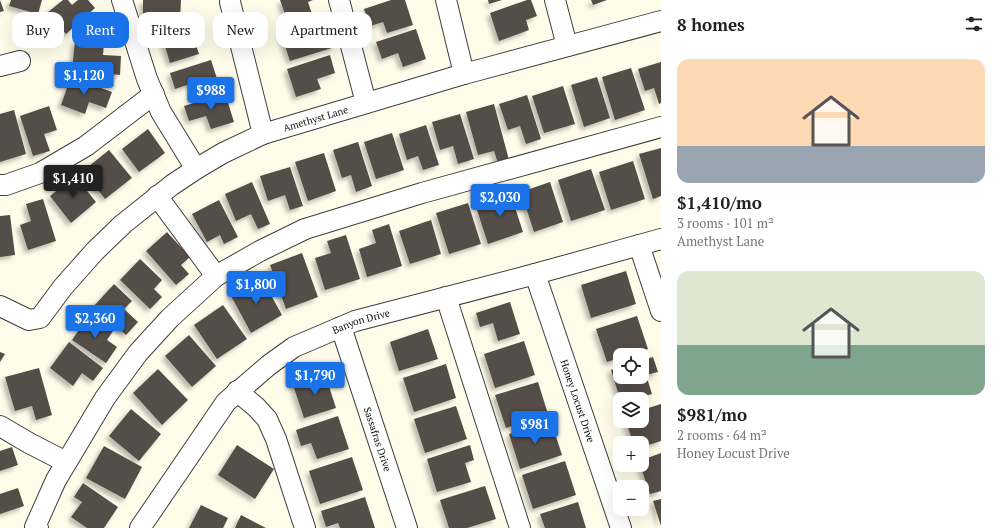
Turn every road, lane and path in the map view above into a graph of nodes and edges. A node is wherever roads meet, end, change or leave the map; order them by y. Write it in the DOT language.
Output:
graph roads {
  1 [pos="122,0"];
  2 [pos="339,0"];
  3 [pos="446,0"];
  4 [pos="555,0"];
  5 [pos="230,2"];
  6 [pos="661,21"];
  7 [pos="567,46"];
  8 [pos="20,61"];
  9 [pos="0,66"];
  10 [pos="464,74"];
  11 [pos="154,94"];
  12 [pos="366,103"];
  13 [pos="661,127"];
  14 [pos="263,134"];
  15 [pos="196,169"];
  16 [pos="0,185"];
  17 [pos="157,196"];
  18 [pos="661,239"];
  19 [pos="639,245"];
  20 [pos="534,274"];
  21 [pos="216,276"];
  22 [pos="446,297"];
  23 [pos="0,306"];
  24 [pos="661,312"];
  25 [pos="341,327"];
  26 [pos="237,391"];
  27 [pos="0,426"];
  28 [pos="66,462"];
  29 [pos="35,528"];
  30 [pos="140,528"];
  31 [pos="305,528"];
  32 [pos="406,528"];
  33 [pos="520,528"];
  34 [pos="622,528"];
  1 -- 11 [label="street"];
  2 -- 12 [label="street"];
  3 -- 10 [label="street"];
  4 -- 7 [label="street"];
  5 -- 14 [label="street"];
  6 -- 7 [label="street, Amethyst Lane"];
  7 -- 10 [label="street, Amethyst Lane"];
  8 -- 9 [label="street"];
  10 -- 12 [label="street, Amethyst Lane"];
  11 -- 15 [label="street"];
  11 -- 16 [label="street"];
  12 -- 14 [label="street, Amethyst Lane"];
  13 -- 21 [label="street"];
  14 -- 15 [label="street, Amethyst Lane"];
  15 -- 17 [label="street, Amethyst Lane"];
  17 -- 21 [label="street"];
  17 -- 23 [label="street, Amethyst Lane"];
  18 -- 19 [label="street, Banyon Drive"];
  19 -- 20 [label="street, Banyon Drive"];
  19 -- 24 [label="street"];
  20 -- 22 [label="street, Banyon Drive"];
  20 -- 34 [label="street, Honey Locust Drive"];
  21 -- 28 [label="street"];
  22 -- 25 [label="street, Banyon Drive"];
  22 -- 33 [label="street"];
  25 -- 26 [label="street, Banyon Drive"];
  25 -- 32 [label="street, Sassafras Drive"];
  26 -- 30 [label="street, Banyon Drive"];
  26 -- 31 [label="street"];
  27 -- 28 [label="street"];
  28 -- 29 [label="street"];
}
